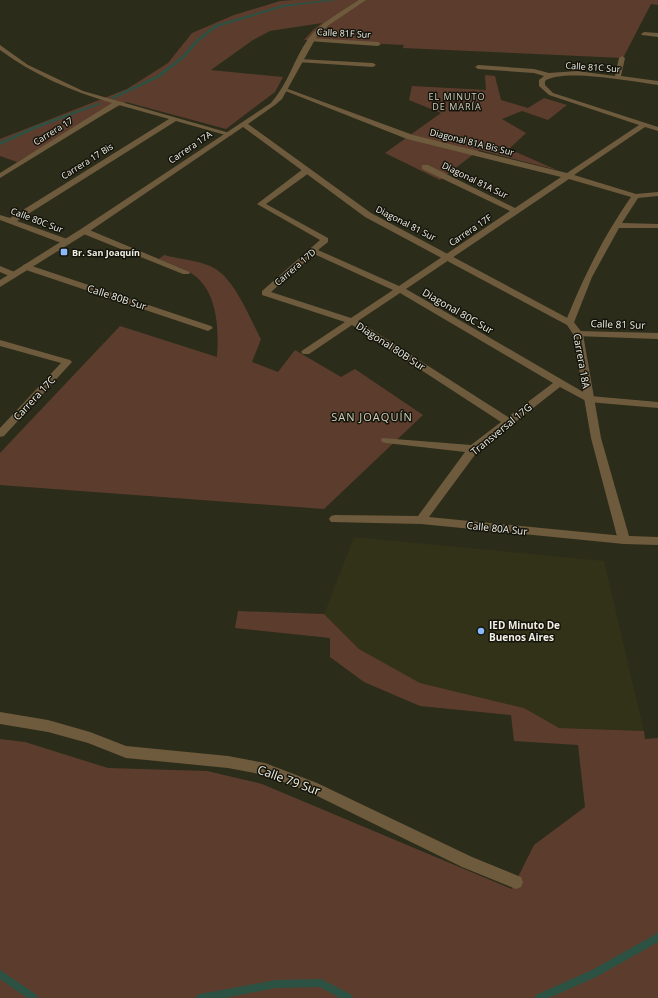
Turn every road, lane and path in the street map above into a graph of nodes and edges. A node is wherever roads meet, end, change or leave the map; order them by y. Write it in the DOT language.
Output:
graph roads {
  1 [pos="363,0"];
  2 [pos="644,34"];
  3 [pos="658,34"];
  4 [pos="310,40"];
  5 [pos="378,44"];
  6 [pos="0,47"];
  7 [pos="622,58"];
  8 [pos="299,61"];
  9 [pos="373,65"];
  10 [pos="478,68"];
  11 [pos="549,75"];
  12 [pos="618,77"];
  13 [pos="658,83"];
  14 [pos="286,90"];
  15 [pos="117,103"];
  16 [pos="174,119"];
  17 [pos="243,124"];
  18 [pos="644,124"];
  19 [pos="658,129"];
  20 [pos="229,134"];
  21 [pos="425,167"];
  22 [pos="306,171"];
  23 [pos="0,176"];
  24 [pos="568,176"];
  25 [pos="658,194"];
  26 [pos="636,196"];
  27 [pos="515,211"];
  28 [pos="0,216"];
  29 [pos="11,221"];
  30 [pos="616,226"];
  31 [pos="658,226"];
  32 [pos="84,231"];
  33 [pos="67,242"];
  34 [pos="312,251"];
  35 [pos="448,256"];
  36 [pos="26,267"];
  37 [pos="0,270"];
  38 [pos="186,272"];
  39 [pos="14,275"];
  40 [pos="0,284"];
  41 [pos="399,289"];
  42 [pos="265,293"];
  43 [pos="352,320"];
  44 [pos="570,323"];
  45 [pos="208,328"];
  46 [pos="578,334"];
  47 [pos="658,336"];
  48 [pos="0,343"];
  49 [pos="306,352"];
  50 [pos="560,383"];
  51 [pos="588,399"];
  52 [pos="658,405"];
  53 [pos="507,421"];
  54 [pos="0,434"];
  55 [pos="386,440"];
  56 [pos="473,449"];
  57 [pos="335,519"];
  58 [pos="421,520"];
  59 [pos="624,540"];
  60 [pos="658,541"];
  61 [pos="0,718"];
  62 [pos="516,882"];
  1 -- 4 [label="street, Carrera 17A"];
  2 -- 3 [label="street"];
  4 -- 5 [label="street, Calle 81F Sur"];
  4 -- 8 [label="street, Carrera 17A"];
  6 -- 15 [label="street"];
  7 -- 12 [label="street"];
  8 -- 9 [label="street"];
  8 -- 14 [label="street, Carrera 17A"];
  10 -- 11 [label="street, Calle 81C Sur"];
  11 -- 12 [label="street, Calle 81C Sur"];
  11 -- 18 [label="street"];
  12 -- 13 [label="street, Calle 81C Sur"];
  14 -- 17 [label="street, Carrera 17A"];
  14 -- 24 [label="street, Diagonal 81A Bis Sur"];
  15 -- 16 [label="street"];
  15 -- 23 [label="street, Carrera 17"];
  16 -- 20 [label="street"];
  16 -- 29 [label="street, Carrera 17 Bis"];
  17 -- 20 [label="street, Carrera 17A"];
  17 -- 22 [label="street, Diagonal 81 Sur"];
  18 -- 19 [label="street"];
  18 -- 24 [label="street, Carrera 17F"];
  20 -- 32 [label="street, Carrera 17A"];
  21 -- 27 [label="street, Diagonal 81A Sur"];
  22 -- 34 [label="street, Carrera 17D"];
  22 -- 35 [label="street, Diagonal 81 Sur"];
  24 -- 26 [label="street, Diagonal 81A Bis Sur"];
  24 -- 27 [label="street, Carrera 17F"];
  25 -- 26 [label="street, Diagonal 81A Bis Sur"];
  26 -- 30 [label="street, Carrera 18A"];
  27 -- 35 [label="street, Carrera 17F"];
  28 -- 29 [label="street, Calle 80C Sur"];
  29 -- 33 [label="street, Calle 80C Sur"];
  30 -- 31 [label="street"];
  30 -- 44 [label="street, Carrera 18A"];
  32 -- 33 [label="street, Carrera 17A"];
  32 -- 38 [label="street"];
  33 -- 36 [label="street, Carrera 17A"];
  34 -- 41 [label="street, Diagonal 80C Sur"];
  34 -- 42 [label="street, Carrera 17D"];
  35 -- 41 [label="street, Carrera 17F"];
  35 -- 44 [label="street, Diagonal 81 Sur"];
  36 -- 39 [label="street, Carrera 17A"];
  36 -- 45 [label="street, Calle 80B Sur"];
  37 -- 39 [label="street"];
  39 -- 40 [label="street, Carrera 17A"];
  41 -- 43 [label="street, Carrera 17F"];
  41 -- 50 [label="street, Diagonal 80C Sur"];
  42 -- 43 [label="street, Diagonal 80B Sur"];
  43 -- 49 [label="street, Carrera 17F"];
  43 -- 53 [label="street, Diagonal 80B Sur"];
  44 -- 46 [label="street, Carrera 18A"];
  46 -- 47 [label="street, Calle 81 Sur"];
  46 -- 51 [label="street, Carrera 18A"];
  48 -- 54 [label="street, Carrera 17C"];
  50 -- 51 [label="street, Diagonal 80C Sur"];
  50 -- 53 [label="street, Transversal 17G"];
  51 -- 52 [label="street"];
  51 -- 59 [label="street, Carrera 18A"];
  53 -- 56 [label="street, Transversal 17G"];
  55 -- 56 [label="street"];
  56 -- 58 [label="street, Transversal 17G"];
  57 -- 58 [label="street, Calle 80A Sur"];
  58 -- 59 [label="street, Calle 80A Sur"];
  59 -- 60 [label="street, Calle 80A Sur"];
  61 -- 62 [label="street, Calle 79 Sur"];
}
